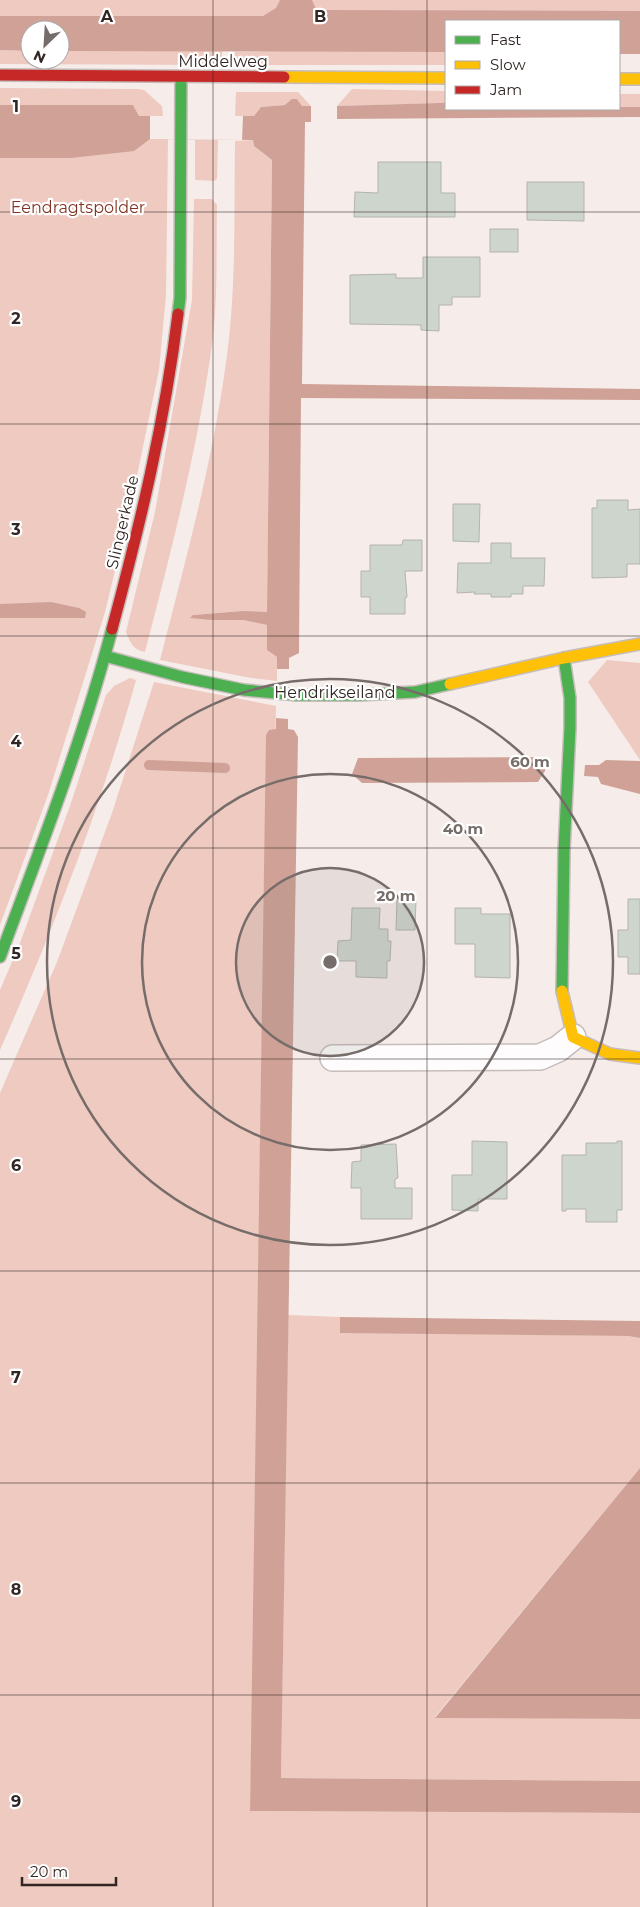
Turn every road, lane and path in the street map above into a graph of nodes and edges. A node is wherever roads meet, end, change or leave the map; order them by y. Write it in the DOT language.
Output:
graph roads {
  1 [pos="0,75"];
  2 [pos="181,77"];
  3 [pos="445,78"];
  4 [pos="620,79"];
  5 [pos="640,79"];
  6 [pos="640,644"];
  7 [pos="105,656"];
  8 [pos="564,658"];
  9 [pos="0,957"];
  10 [pos="573,1038"];
  11 [pos="332,1058"];
  12 [pos="640,1058"];
  1 -- 2 [label="street, Middelweg"];
  2 -- 3 [label="street, Middelweg"];
  2 -- 7 [label="street, Slingerkade"];
  4 -- 5 [label="street"];
  6 -- 8 [label="street, Hendrikseiland"];
  7 -- 8 [label="street, Hendrikseiland"];
  7 -- 9 [label="street, Slingerkade"];
  8 -- 10 [label="street"];
  10 -- 11 [label="street"];
  10 -- 12 [label="street"];
}
